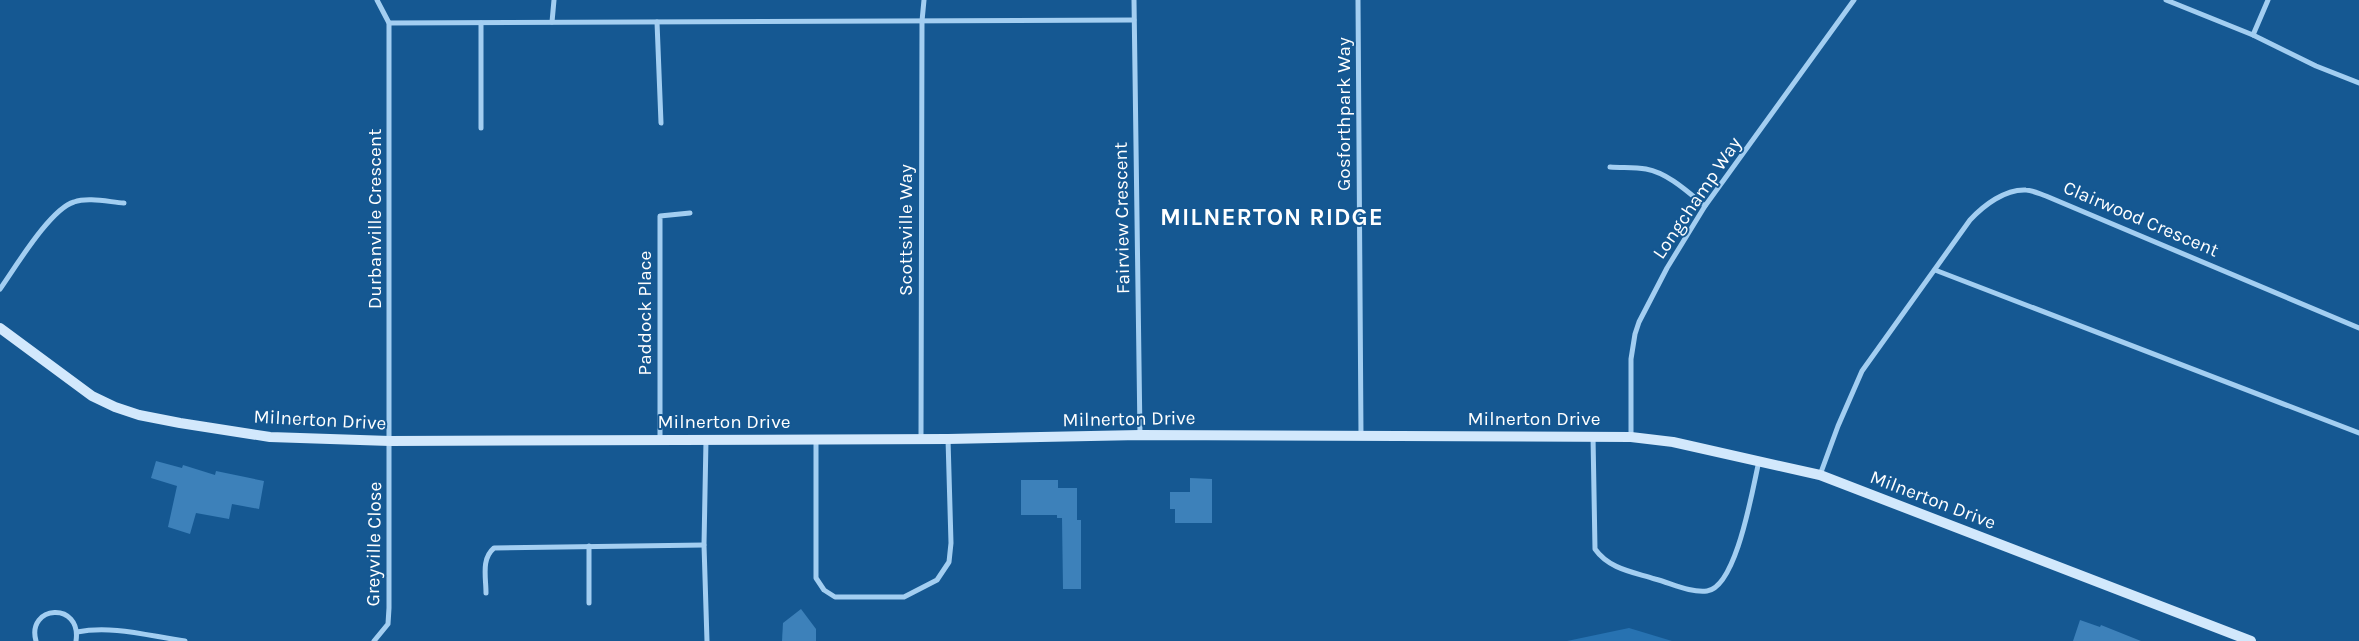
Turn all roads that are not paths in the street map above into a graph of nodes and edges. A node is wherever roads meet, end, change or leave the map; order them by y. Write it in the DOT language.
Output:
graph roads {
  1 [pos="378,0"];
  2 [pos="554,0"];
  3 [pos="924,0"];
  4 [pos="1134,0"];
  5 [pos="1358,0"];
  6 [pos="1854,0"];
  7 [pos="2166,0"];
  8 [pos="2268,0"];
  9 [pos="1134,20"];
  10 [pos="922,21"];
  11 [pos="552,22"];
  12 [pos="656,22"];
  13 [pos="389,23"];
  14 [pos="481,23"];
  15 [pos="2253,35"];
  16 [pos="2359,83"];
  17 [pos="661,123"];
  18 [pos="481,128"];
  19 [pos="1610,167"];
  20 [pos="124,203"];
  21 [pos="1706,206"];
  22 [pos="690,213"];
  23 [pos="1934,270"];
  24 [pos="0,289"];
  25 [pos="0,328"];
  26 [pos="2359,328"];
  27 [pos="2359,434"];
  28 [pos="1140,435"];
  29 [pos="1593,436"];
  30 [pos="1361,437"];
  31 [pos="1631,437"];
  32 [pos="706,439"];
  33 [pos="816,439"];
  34 [pos="920,439"];
  35 [pos="948,439"];
  36 [pos="660,440"];
  37 [pos="390,441"];
  38 [pos="1759,460"];
  39 [pos="1820,475"];
  40 [pos="704,544"];
  41 [pos="588,546"];
  42 [pos="486,593"];
  43 [pos="589,603"];
  44 [pos="77,632"];
  45 [pos="36,641"];
  46 [pos="76,641"];
  47 [pos="184,641"];
  48 [pos="374,641"];
  49 [pos="706,641"];
  50 [pos="2251,641"];
  1 -- 13 [label="street, Durbanville Crescent"];
  2 -- 11 [label="street"];
  3 -- 10 [label="street, Scottsville Way"];
  4 -- 9 [label="street, Fairview Crescent"];
  5 -- 30 [label="street, Gosforthpark Way"];
  6 -- 21 [label="street, Longchamp Way"];
  7 -- 15 [label="street"];
  8 -- 15 [label="street"];
  9 -- 10 [label="street"];
  9 -- 28 [label="street, Fairview Crescent"];
  10 -- 12 [label="street"];
  10 -- 34 [label="street, Scottsville Way"];
  11 -- 12 [label="street"];
  11 -- 14 [label="street"];
  12 -- 17 [label="street"];
  13 -- 14 [label="street"];
  13 -- 37 [label="street, Durbanville Crescent"];
  14 -- 18 [label="street"];
  15 -- 16 [label="street"];
  19 -- 21 [label="street"];
  20 -- 24 [label="street"];
  21 -- 31 [label="street, Longchamp Way"];
  22 -- 36 [label="street, Paddock Place"];
  23 -- 26 [label="street, Clairwood Crescent"];
  23 -- 27 [label="street"];
  23 -- 39 [label="street, Clairwood Crescent"];
  25 -- 37 [label="street, Milnerton Drive"];
  28 -- 30 [label="street, Milnerton Drive"];
  28 -- 35 [label="street, Milnerton Drive"];
  29 -- 30 [label="street, Milnerton Drive"];
  29 -- 31 [label="street, Milnerton Drive"];
  29 -- 38 [label="street"];
  31 -- 38 [label="street, Milnerton Drive"];
  32 -- 33 [label="street, Milnerton Drive"];
  32 -- 36 [label="street, Milnerton Drive"];
  32 -- 40 [label="street"];
  33 -- 34 [label="street, Milnerton Drive"];
  33 -- 35 [label="street"];
  34 -- 35 [label="street, Milnerton Drive"];
  36 -- 37 [label="street, Milnerton Drive"];
  37 -- 48 [label="street, Greyville Close"];
  38 -- 39 [label="street, Milnerton Drive"];
  39 -- 50 [label="street, Milnerton Drive"];
  40 -- 41 [label="street"];
  40 -- 49 [label="street"];
  41 -- 42 [label="street"];
  41 -- 43 [label="street"];
  44 -- 45 [label="street"];
  44 -- 46 [label="street"];
  44 -- 47 [label="street"];
}
